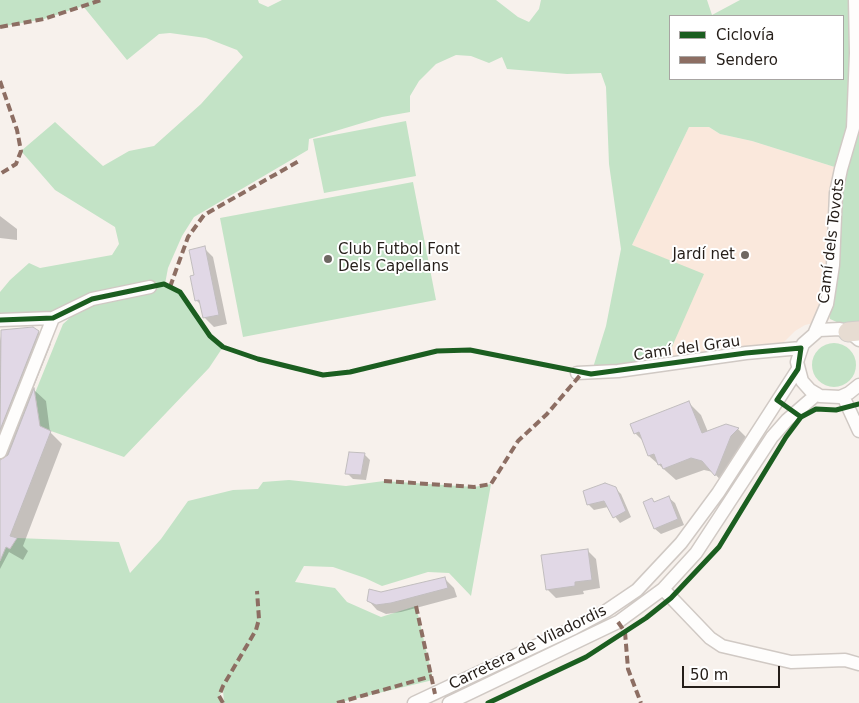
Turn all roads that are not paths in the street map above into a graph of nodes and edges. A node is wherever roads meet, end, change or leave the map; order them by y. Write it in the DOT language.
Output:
graph roads {
  1 [pos="855,0"];
  2 [pos="150,287"];
  3 [pos="52,318"];
  4 [pos="0,320"];
  5 [pos="815,332"];
  6 [pos="856,336"];
  7 [pos="800,348"];
  8 [pos="798,369"];
  9 [pos="577,373"];
  10 [pos="859,385"];
  11 [pos="817,394"];
  12 [pos="843,396"];
  13 [pos="859,431"];
  14 [pos="0,452"];
  15 [pos="663,589"];
  16 [pos="859,664"];
  17 [pos="414,703"];
  18 [pos="449,703"];
  1 -- 5 [label="street, Camí dels Tovots"];
  2 -- 3 [label="street"];
  3 -- 4 [label="street"];
  3 -- 14 [label="street"];
  5 -- 6 [label="street"];
  5 -- 7 [label="street, Camí dels Tovots"];
  7 -- 8 [label="street"];
  7 -- 9 [label="street, Camí del Grau"];
  8 -- 11 [label="street"];
  8 -- 17 [label="street, Carretera de Viladordis"];
  10 -- 12 [label="street"];
  11 -- 12 [label="street"];
  11 -- 15 [label="street, Carretera de Viladordis"];
  12 -- 13 [label="street"];
  15 -- 16 [label="street"];
  15 -- 18 [label="street, Carretera de Viladordis"];
}
